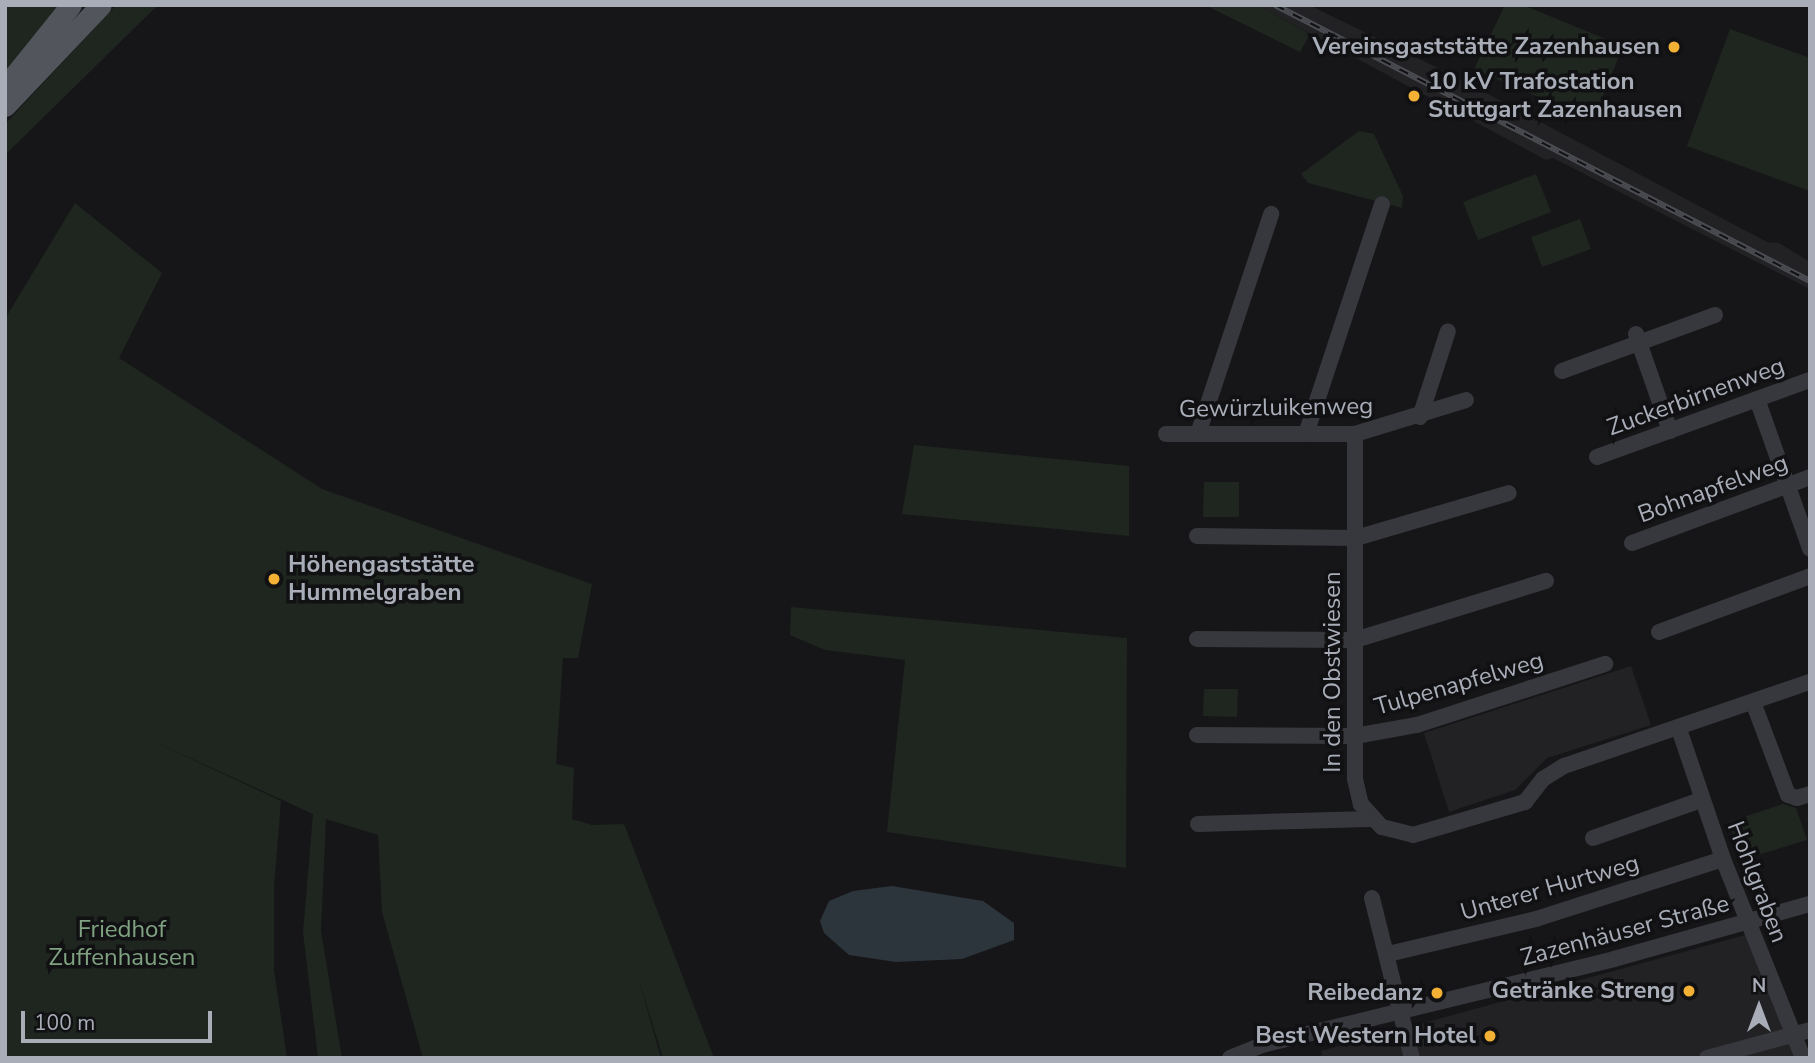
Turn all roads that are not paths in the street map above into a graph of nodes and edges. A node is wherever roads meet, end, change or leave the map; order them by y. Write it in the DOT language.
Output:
graph roads {
  1 [pos="71,5"];
  2 [pos="101,5"];
  3 [pos="5,87"];
  4 [pos="5,106"];
  5 [pos="1382,205"];
  6 [pos="1271,214"];
  7 [pos="1714,315"];
  8 [pos="1448,331"];
  9 [pos="1637,339"];
  10 [pos="1562,372"];
  11 [pos="1810,380"];
  12 [pos="1466,400"];
  13 [pos="1757,400"];
  14 [pos="1420,417"];
  15 [pos="1671,431"];
  16 [pos="1166,434"];
  17 [pos="1198,434"];
  18 [pos="1306,434"];
  19 [pos="1355,434"];
  20 [pos="1597,457"];
  21 [pos="1810,478"];
  22 [pos="1787,486"];
  23 [pos="1509,493"];
  24 [pos="1197,537"];
  25 [pos="1356,538"];
  26 [pos="1633,543"];
  27 [pos="1810,549"];
  28 [pos="1810,576"];
  29 [pos="1546,581"];
  30 [pos="1659,632"];
  31 [pos="1197,639"];
  32 [pos="1355,639"];
  33 [pos="1605,663"];
  34 [pos="1810,681"];
  35 [pos="1752,702"];
  36 [pos="1679,729"];
  37 [pos="1197,735"];
  38 [pos="1355,736"];
  39 [pos="1810,794"];
  40 [pos="1701,800"];
  41 [pos="1370,819"];
  42 [pos="1198,824"];
  43 [pos="1593,838"];
  44 [pos="1723,859"];
  45 [pos="1372,898"];
  46 [pos="1810,904"];
  47 [pos="1748,923"];
  48 [pos="1388,954"];
  49 [pos="1399,1011"];
  50 [pos="1810,1031"];
  51 [pos="1793,1036"];
  52 [pos="1230,1058"];
  53 [pos="1412,1058"];
  54 [pos="1707,1058"];
  55 [pos="1802,1058"];
  1 -- 3 [label="main road"];
  2 -- 4 [label="main road"];
  5 -- 18 [label="street"];
  6 -- 17 [label="street"];
  7 -- 9 [label="street"];
  8 -- 14 [label="street"];
  9 -- 10 [label="street"];
  9 -- 15 [label="street"];
  11 -- 13 [label="street, Zuckerbirnenweg"];
  12 -- 14 [label="street, Gewürzluikenweg"];
  13 -- 15 [label="street, Zuckerbirnenweg"];
  13 -- 22 [label="street"];
  14 -- 19 [label="street, Gewürzluikenweg"];
  15 -- 20 [label="street, Zuckerbirnenweg"];
  16 -- 17 [label="street, Gewürzluikenweg"];
  17 -- 18 [label="street, Gewürzluikenweg"];
  18 -- 19 [label="street, Gewürzluikenweg"];
  19 -- 25 [label="street, In den Obstwiesen"];
  21 -- 22 [label="street, Bohnapfelweg"];
  22 -- 26 [label="street, Bohnapfelweg"];
  22 -- 27 [label="street"];
  23 -- 25 [label="street"];
  24 -- 25 [label="street"];
  25 -- 32 [label="street, In den Obstwiesen"];
  28 -- 30 [label="street"];
  29 -- 32 [label="street"];
  31 -- 32 [label="street"];
  32 -- 38 [label="street, In den Obstwiesen"];
  33 -- 38 [label="street, Tulpenapfelweg"];
  34 -- 35 [label="street"];
  35 -- 36 [label="street"];
  35 -- 39 [label="street"];
  36 -- 40 [label="street, Hohlgraben"];
  36 -- 41 [label="street"];
  37 -- 38 [label="street, Tulpenapfelweg"];
  38 -- 41 [label="street, In den Obstwiesen"];
  40 -- 43 [label="street, Hohlgraben"];
  40 -- 44 [label="street, Hohlgraben"];
  41 -- 42 [label="street"];
  44 -- 47 [label="street, Hohlgraben"];
  44 -- 48 [label="street, Unterer Hurtweg"];
  45 -- 48 [label="street"];
  46 -- 47 [label="street, Zazenhäuser Straße"];
  47 -- 49 [label="street, Zazenhäuser Straße"];
  47 -- 51 [label="street, Hohlgraben"];
  48 -- 49 [label="street"];
  49 -- 52 [label="street, Zazenhäuser Straße"];
  49 -- 53 [label="street"];
  50 -- 51 [label="street"];
  51 -- 54 [label="street"];
  51 -- 55 [label="street, Hohlgraben"];
}
